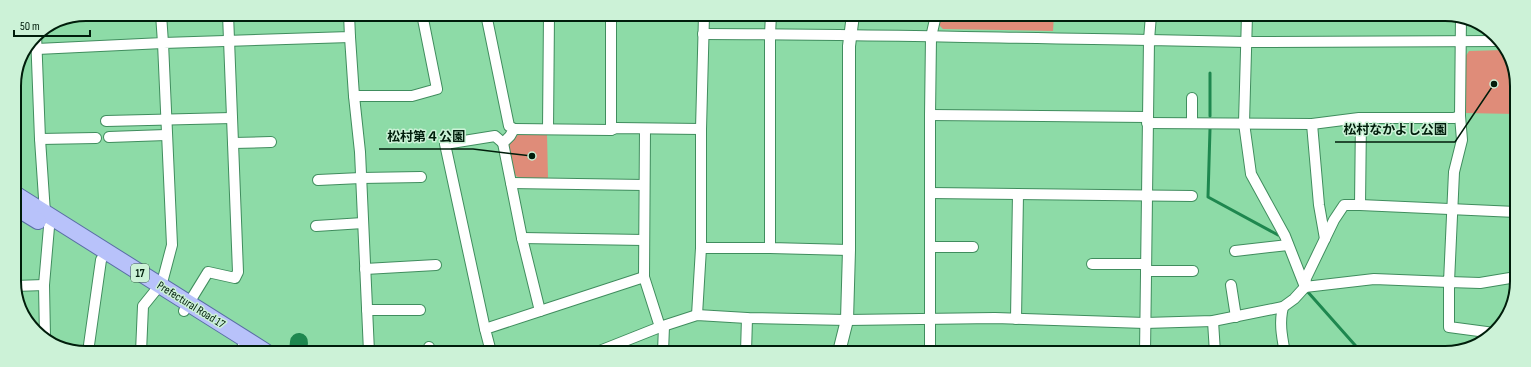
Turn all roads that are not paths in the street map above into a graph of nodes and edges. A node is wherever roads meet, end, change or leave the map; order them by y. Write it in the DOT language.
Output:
graph roads {
  1 [pos="161,21"];
  2 [pos="228,21"];
  3 [pos="349,21"];
  4 [pos="423,21"];
  5 [pos="488,21"];
  6 [pos="549,21"];
  7 [pos="611,21"];
  8 [pos="704,21"];
  9 [pos="771,21"];
  10 [pos="852,21"];
  11 [pos="935,21"];
  12 [pos="1151,21"];
  13 [pos="1247,21"];
  14 [pos="1461,23"];
  15 [pos="703,34"];
  16 [pos="770,34"];
  17 [pos="850,34"];
  18 [pos="350,37"];
  19 [pos="931,37"];
  20 [pos="1149,40"];
  21 [pos="229,41"];
  22 [pos="1460,41"];
  23 [pos="1492,41"];
  24 [pos="1247,42"];
  25 [pos="37,43"];
  26 [pos="163,43"];
  27 [pos="37,49"];
  28 [pos="354,96"];
  29 [pos="1192,98"];
  30 [pos="930,116"];
  31 [pos="1460,116"];
  32 [pos="232,118"];
  33 [pos="1361,118"];
  34 [pos="166,119"];
  35 [pos="1147,120"];
  36 [pos="106,121"];
  37 [pos="1192,123"];
  38 [pos="1244,123"];
  39 [pos="1312,124"];
  40 [pos="645,128"];
  41 [pos="514,129"];
  42 [pos="548,129"];
  43 [pos="701,129"];
  44 [pos="611,130"];
  45 [pos="166,135"];
  46 [pos="109,137"];
  47 [pos="96,138"];
  48 [pos="40,139"];
  49 [pos="271,142"];
  50 [pos="233,143"];
  51 [pos="503,143"];
  52 [pos="421,177"];
  53 [pos="361,178"];
  54 [pos="318,180"];
  55 [pos="511,183"];
  56 [pos="644,185"];
  57 [pos="930,193"];
  58 [pos="1018,194"];
  59 [pos="1146,196"];
  60 [pos="1192,196"];
  61 [pos="21,198"];
  62 [pos="1360,205"];
  63 [pos="21,209"];
  64 [pos="1453,209"];
  65 [pos="1510,212"];
  66 [pos="49,219"];
  67 [pos="363,223"];
  68 [pos="316,226"];
  69 [pos="522,238"];
  70 [pos="1325,239"];
  71 [pos="644,240"];
  72 [pos="1288,244"];
  73 [pos="930,247"];
  74 [pos="973,247"];
  75 [pos="701,248"];
  76 [pos="770,248"];
  77 [pos="848,250"];
  78 [pos="1235,251"];
  79 [pos="104,256"];
  80 [pos="1092,264"];
  81 [pos="436,265"];
  82 [pos="1146,268"];
  83 [pos="365,269"];
  84 [pos="1193,271"];
  85 [pos="644,277"];
  86 [pos="1510,278"];
  87 [pos="1449,282"];
  88 [pos="44,285"];
  89 [pos="1231,285"];
  90 [pos="21,286"];
  91 [pos="1305,287"];
  92 [pos="157,288"];
  93 [pos="187,307"];
  94 [pos="1283,307"];
  95 [pos="367,310"];
  96 [pos="420,310"];
  97 [pos="540,311"];
  98 [pos="698,315"];
  99 [pos="1236,316"];
  100 [pos="747,318"];
  101 [pos="931,319"];
  102 [pos="1016,319"];
  103 [pos="847,320"];
  104 [pos="1213,321"];
  105 [pos="1145,323"];
  106 [pos="662,326"];
  107 [pos="485,329"];
  108 [pos="45,332"];
  109 [pos="1485,332"];
  110 [pos="89,346"];
  111 [pos="141,346"];
  112 [pos="241,346"];
  113 [pos="368,346"];
  114 [pos="489,346"];
  115 [pos="612,346"];
  116 [pos="663,346"];
  117 [pos="746,346"];
  118 [pos="840,346"];
  119 [pos="930,346"];
  120 [pos="1145,346"];
  121 [pos="1215,346"];
  122 [pos="1284,346"];
  1 -- 26 [label="street"];
  2 -- 21 [label="street"];
  3 -- 18 [label="street"];
  4 -- 28 [label="street"];
  5 -- 41 [label="street"];
  6 -- 42 [label="street"];
  7 -- 44 [label="street"];
  8 -- 15 [label="street"];
  9 -- 16 [label="street"];
  10 -- 17 [label="street"];
  11 -- 19 [label="street"];
  12 -- 20 [label="street"];
  13 -- 24 [label="street"];
  14 -- 22 [label="street"];
  15 -- 16 [label="street"];
  15 -- 43 [label="street"];
  16 -- 17 [label="street"];
  16 -- 76 [label="street"];
  17 -- 19 [label="street"];
  17 -- 77 [label="street"];
  18 -- 21 [label="street"];
  18 -- 28 [label="street"];
  19 -- 20 [label="street"];
  19 -- 30 [label="street"];
  20 -- 24 [label="street"];
  20 -- 35 [label="street"];
  21 -- 26 [label="street"];
  21 -- 32 [label="street"];
  22 -- 23 [label="street"];
  22 -- 24 [label="street"];
  22 -- 31 [label="street"];
  24 -- 38 [label="street"];
  25 -- 27 [label="street"];
  26 -- 27 [label="street"];
  26 -- 34 [label="street"];
  27 -- 48 [label="street"];
  28 -- 53 [label="street"];
  29 -- 37 [label="street"];
  30 -- 35 [label="street"];
  30 -- 57 [label="street"];
  31 -- 33 [label="street"];
  31 -- 64 [label="street"];
  32 -- 34 [label="street"];
  32 -- 50 [label="street"];
  33 -- 39 [label="street"];
  33 -- 62 [label="street"];
  34 -- 36 [label="street"];
  34 -- 45 [label="street"];
  35 -- 37 [label="street"];
  35 -- 59 [label="street"];
  37 -- 38 [label="street"];
  38 -- 39 [label="street"];
  38 -- 72 [label="street"];
  39 -- 70 [label="street"];
  40 -- 43 [label="street"];
  40 -- 44 [label="street"];
  40 -- 56 [label="street"];
  41 -- 42 [label="street"];
  41 -- 51 [label="street"];
  42 -- 44 [label="street"];
  43 -- 75 [label="street"];
  45 -- 46 [label="street"];
  45 -- 92 [label="street"];
  47 -- 48 [label="street"];
  48 -- 66 [label="street"];
  49 -- 50 [label="street"];
  50 -- 93 [label="street"];
  51 -- 55 [label="street"];
  51 -- 107 [label="street"];
  52 -- 53 [label="street"];
  53 -- 54 [label="street"];
  53 -- 67 [label="street"];
  55 -- 56 [label="street"];
  55 -- 69 [label="street"];
  56 -- 71 [label="street"];
  57 -- 58 [label="street"];
  57 -- 73 [label="street"];
  58 -- 59 [label="street"];
  58 -- 102 [label="street"];
  59 -- 60 [label="street"];
  59 -- 82 [label="street"];
  61 -- 66 [label="main road, Prefectural Road 17 / 17"];
  62 -- 64 [label="street"];
  62 -- 70 [label="street"];
  63 -- 66 [label="main road, Prefectural Road 17 / 17"];
  64 -- 65 [label="street"];
  64 -- 87 [label="street"];
  66 -- 79 [label="main road, Prefectural Road 17 / 17"];
  66 -- 88 [label="street"];
  67 -- 68 [label="street"];
  67 -- 83 [label="street"];
  69 -- 71 [label="street"];
  69 -- 97 [label="street"];
  70 -- 91 [label="street"];
  71 -- 85 [label="street"];
  72 -- 78 [label="street"];
  72 -- 91 [label="street"];
  73 -- 74 [label="street"];
  73 -- 101 [label="street"];
  75 -- 76 [label="street"];
  75 -- 98 [label="street"];
  76 -- 77 [label="street"];
  77 -- 103 [label="street"];
  79 -- 92 [label="main road, Prefectural Road 17 / 17"];
  79 -- 110 [label="street"];
  80 -- 82 [label="street"];
  81 -- 83 [label="street"];
  82 -- 84 [label="street"];
  82 -- 105 [label="street"];
  83 -- 95 [label="street"];
  85 -- 97 [label="street"];
  85 -- 106 [label="street"];
  86 -- 87 [label="street"];
  87 -- 91 [label="street"];
  87 -- 109 [label="street"];
  88 -- 90 [label="street"];
  88 -- 108 [label="street"];
  89 -- 99 [label="street"];
  91 -- 94 [label="street"];
  92 -- 93 [label="main road, Prefectural Road 17 / 17"];
  92 -- 111 [label="street"];
  93 -- 112 [label="main road, Prefectural Road 17 / 17"];
  94 -- 99 [label="street"];
  94 -- 122 [label="street"];
  95 -- 96 [label="street"];
  95 -- 113 [label="street"];
  97 -- 107 [label="street"];
  98 -- 100 [label="street"];
  98 -- 106 [label="street"];
  99 -- 104 [label="street"];
  100 -- 103 [label="street"];
  100 -- 117 [label="street"];
  101 -- 102 [label="street"];
  101 -- 103 [label="street"];
  101 -- 119 [label="street"];
  102 -- 105 [label="street"];
  103 -- 118 [label="street"];
  104 -- 105 [label="street"];
  104 -- 121 [label="street"];
  105 -- 120 [label="street"];
  106 -- 115 [label="street"];
  106 -- 116 [label="street"];
  107 -- 114 [label="street"];
}
